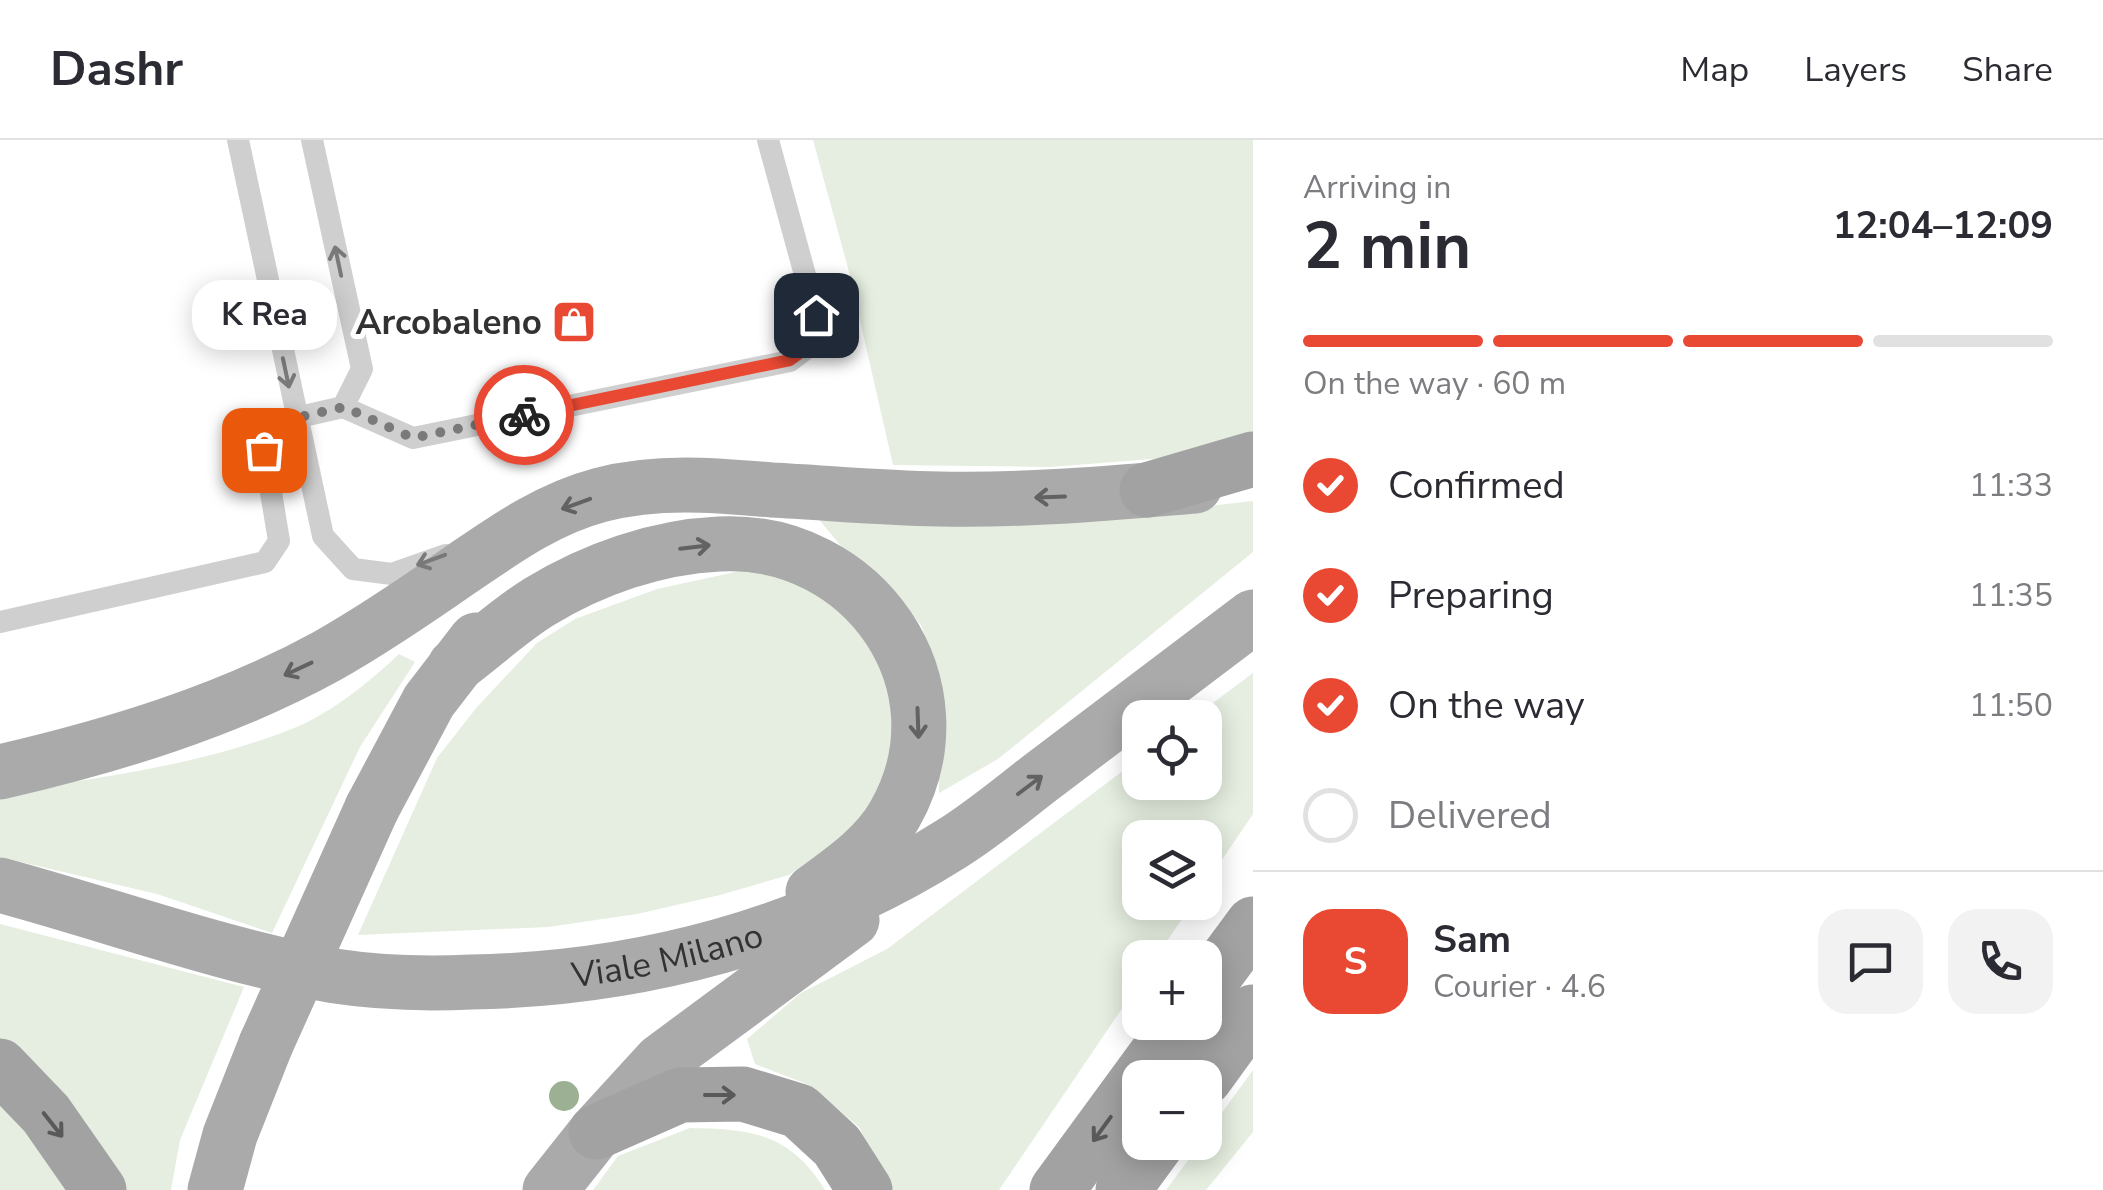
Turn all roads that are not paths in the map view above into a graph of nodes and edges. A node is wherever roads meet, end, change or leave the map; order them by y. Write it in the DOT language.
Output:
graph roads {
  1 [pos="238,140"];
  2 [pos="312,140"];
  3 [pos="768,140"];
  4 [pos="344,407"];
  5 [pos="296,418"];
  6 [pos="1253,459"];
  7 [pos="1253,481"];
  8 [pos="1148,490"];
  9 [pos="811,492"];
  10 [pos="523,528"];
  11 [pos="1253,617"];
  12 [pos="0,622"];
  13 [pos="455,666"];
  14 [pos="0,772"];
  15 [pos="952,844"];
  16 [pos="0,885"];
  17 [pos="1253,924"];
  18 [pos="722,945"];
  19 [pos="1222,966"];
  20 [pos="1253,1012"];
  21 [pos="1167,1040"];
  22 [pos="1218,1060"];
  23 [pos="0,1066"];
  24 [pos="596,1132"];
  25 [pos="1145,1160"];
  26 [pos="99,1190"];
  27 [pos="215,1190"];
  28 [pos="550,1190"];
  29 [pos="865,1190"];
  30 [pos="1058,1190"];
  31 [pos="1123,1190"];
  1 -- 5 [label="lane, one-way"];
  4 -- 2 [label="lane, one-way"];
  3 -- 4 [label="lane"];
  4 -- 5 [label="lane"];
  10 -- 5 [label="lane, one-way"];
  5 -- 12 [label="lane"];
  6 -- 8 [label="highway"];
  7 -- 8 [label="main road"];
  8 -- 9 [label="main road, one-way"];
  9 -- 10 [label="main road, one-way"];
  9 -- 13 [label="main road"];
  10 -- 14 [label="main road, one-way"];
  15 -- 11 [label="main road, Viale Milano, one-way"];
  13 -- 18 [label="main road, one-way"];
  13 -- 27 [label="main road, bridge"];
  15 -- 18 [label="main road, Viale Milano"];
  15 -- 24 [label="main road"];
  16 -- 18 [label="main road, Viale Milano"];
  17 -- 19 [label="highway"];
  20 -- 22 [label="highway"];
  21 -- 30 [label="highway, one-way"];
  23 -- 26 [label="highway, one-way"];
  24 -- 28 [label="main road"];
  24 -- 29 [label="highway, one-way"];
  25 -- 31 [label="highway"];
}
